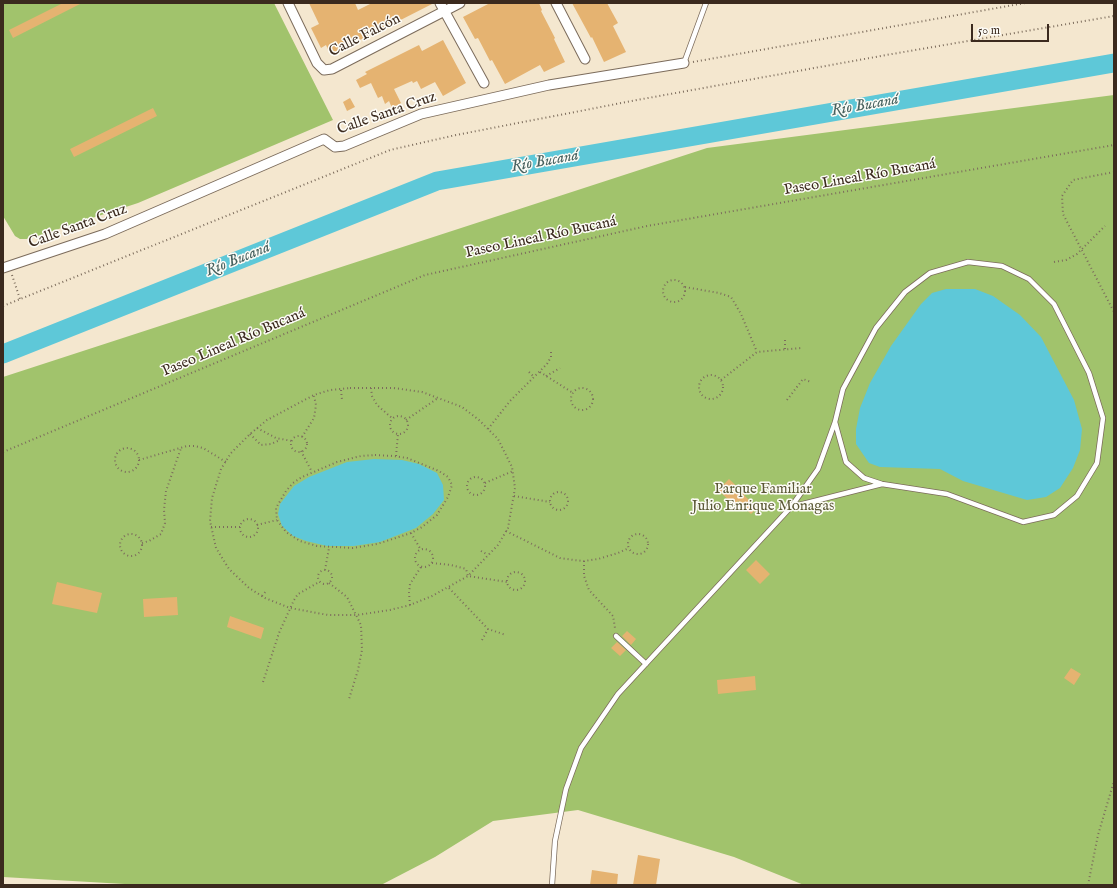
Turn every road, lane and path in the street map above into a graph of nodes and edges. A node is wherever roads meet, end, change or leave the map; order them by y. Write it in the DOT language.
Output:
graph roads {
  1 [pos="288,3"];
  2 [pos="460,3"];
  3 [pos="556,3"];
  4 [pos="706,3"];
  5 [pos="1025,3"];
  6 [pos="442,7"];
  7 [pos="1114,16"];
  8 [pos="585,60"];
  9 [pos="684,63"];
  10 [pos="484,83"];
  11 [pos="1114,145"];
  12 [pos="1114,172"];
  13 [pos="1105,226"];
  14 [pos="1081,249"];
  15 [pos="1054,262"];
  16 [pos="6,267"];
  17 [pos="685,287"];
  18 [pos="20,299"];
  19 [pos="3,306"];
  20 [pos="1114,312"];
  21 [pos="785,339"];
  22 [pos="801,348"];
  23 [pos="550,349"];
  24 [pos="785,349"];
  25 [pos="757,352"];
  26 [pos="560,368"];
  27 [pos="529,372"];
  28 [pos="540,372"];
  29 [pos="546,376"];
  30 [pos="534,377"];
  31 [pos="721,380"];
  32 [pos="811,382"];
  33 [pos="370,388"];
  34 [pos="341,389"];
  35 [pos="572,393"];
  36 [pos="314,395"];
  37 [pos="439,398"];
  38 [pos="342,400"];
  39 [pos="787,400"];
  40 [pos="392,419"];
  41 [pos="406,420"];
  42 [pos="835,422"];
  43 [pos="257,428"];
  44 [pos="488,429"];
  45 [pos="250,434"];
  46 [pos="398,434"];
  47 [pos="302,437"];
  48 [pos="281,439"];
  49 [pos="292,441"];
  50 [pos="181,448"];
  51 [pos="302,451"];
  52 [pos="3,452"];
  53 [pos="396,456"];
  54 [pos="139,460"];
  55 [pos="226,462"];
  56 [pos="513,471"];
  57 [pos="312,472"];
  58 [pos="484,483"];
  59 [pos="882,484"];
  60 [pos="514,496"];
  61 [pos="550,502"];
  62 [pos="791,507"];
  63 [pos="277,520"];
  64 [pos="257,525"];
  65 [pos="211,527"];
  66 [pos="240,527"];
  67 [pos="506,531"];
  68 [pos="411,533"];
  69 [pos="142,543"];
  70 [pos="329,548"];
  71 [pos="629,548"];
  72 [pos="421,550"];
  73 [pos="481,551"];
  74 [pos="488,556"];
  75 [pos="584,561"];
  76 [pos="432,563"];
  77 [pos="421,567"];
  78 [pos="325,570"];
  79 [pos="468,576"];
  80 [pos="319,582"];
  81 [pos="507,582"];
  82 [pos="329,583"];
  83 [pos="449,588"];
  84 [pos="267,590"];
  85 [pos="262,596"];
  86 [pos="410,605"];
  87 [pos="290,608"];
  88 [pos="357,616"];
  89 [pos="488,629"];
  90 [pos="506,635"];
  91 [pos="616,636"];
  92 [pos="482,640"];
  93 [pos="646,664"];
  94 [pos="263,682"];
  95 [pos="349,699"];
  96 [pos="1114,781"];
  97 [pos="552,885"];
  98 [pos="1088,885"];
  1 -- 6 [label="street, Calle Falcón"];
  2 -- 6 [label="street"];
  3 -- 8 [label="street"];
  4 -- 9 [label="lane"];
  5 -- 9 [label="path"];
  6 -- 10 [label="street"];
  7 -- 18 [label="path"];
  9 -- 16 [label="street, Calle Santa Cruz"];
  11 -- 52 [label="path, Paseo Lineal Río Bucaná"];
  12 -- 14 [label="path"];
  13 -- 14 [label="path"];
  14 -- 15 [label="path"];
  14 -- 20 [label="path"];
  16 -- 18 [label="path"];
  17 -- 17 [label="path"];
  17 -- 25 [label="path"];
  18 -- 19 [label="path"];
  21 -- 24 [label="path"];
  22 -- 24 [label="path"];
  23 -- 28 [label="path"];
  24 -- 25 [label="path"];
  25 -- 31 [label="path"];
  26 -- 29 [label="path"];
  27 -- 30 [label="path"];
  28 -- 29 [label="path"];
  28 -- 30 [label="path"];
  29 -- 35 [label="path"];
  30 -- 44 [label="path"];
  31 -- 31 [label="path"];
  32 -- 39 [label="path"];
  33 -- 34 [label="path"];
  33 -- 37 [label="path"];
  33 -- 40 [label="path"];
  34 -- 36 [label="path"];
  34 -- 38 [label="path"];
  35 -- 35 [label="path"];
  36 -- 43 [label="path"];
  36 -- 47 [label="path"];
  37 -- 41 [label="path"];
  37 -- 44 [label="path"];
  40 -- 41 [label="path"];
  40 -- 46 [label="path"];
  41 -- 46 [label="path"];
  42 -- 59 [label="lane"];
  42 -- 59 [label="lane"];
  42 -- 62 [label="lane"];
  43 -- 45 [label="path"];
  43 -- 48 [label="path"];
  44 -- 56 [label="path"];
  45 -- 48 [label="path"];
  45 -- 55 [label="path"];
  46 -- 53 [label="path"];
  47 -- 49 [label="path"];
  47 -- 51 [label="path"];
  48 -- 49 [label="path"];
  49 -- 51 [label="path"];
  50 -- 54 [label="path"];
  50 -- 55 [label="path"];
  50 -- 69 [label="path"];
  51 -- 57 [label="path"];
  53 -- 57 [label="path"];
  53 -- 68 [label="path"];
  54 -- 54 [label="path"];
  55 -- 65 [label="path"];
  56 -- 58 [label="path"];
  56 -- 60 [label="path"];
  57 -- 63 [label="path"];
  58 -- 58 [label="path"];
  59 -- 62 [label="lane"];
  60 -- 61 [label="path"];
  60 -- 67 [label="path"];
  61 -- 61 [label="path"];
  62 -- 93 [label="lane"];
  63 -- 64 [label="path"];
  63 -- 70 [label="path"];
  64 -- 66 [label="path"];
  64 -- 66 [label="path"];
  65 -- 66 [label="path"];
  65 -- 85 [label="path"];
  67 -- 74 [label="path"];
  67 -- 75 [label="path"];
  68 -- 70 [label="path"];
  68 -- 72 [label="path"];
  69 -- 69 [label="path"];
  70 -- 78 [label="path"];
  71 -- 71 [label="path"];
  71 -- 75 [label="path"];
  72 -- 76 [label="path"];
  72 -- 77 [label="path"];
  73 -- 74 [label="path"];
  74 -- 79 [label="path"];
  75 -- 91 [label="path"];
  76 -- 77 [label="path"];
  76 -- 79 [label="path"];
  77 -- 86 [label="path"];
  78 -- 80 [label="path"];
  78 -- 82 [label="path"];
  79 -- 81 [label="path"];
  79 -- 83 [label="path"];
  80 -- 82 [label="path"];
  80 -- 87 [label="path"];
  81 -- 81 [label="path"];
  82 -- 88 [label="path"];
  83 -- 86 [label="path"];
  83 -- 89 [label="path"];
  84 -- 85 [label="path"];
  85 -- 87 [label="path"];
  86 -- 88 [label="path"];
  87 -- 88 [label="path"];
  87 -- 94 [label="path"];
  88 -- 95 [label="path"];
  89 -- 90 [label="path"];
  89 -- 92 [label="path"];
  91 -- 93 [label="lane"];
  93 -- 97 [label="lane"];
  96 -- 98 [label="path"];
}
